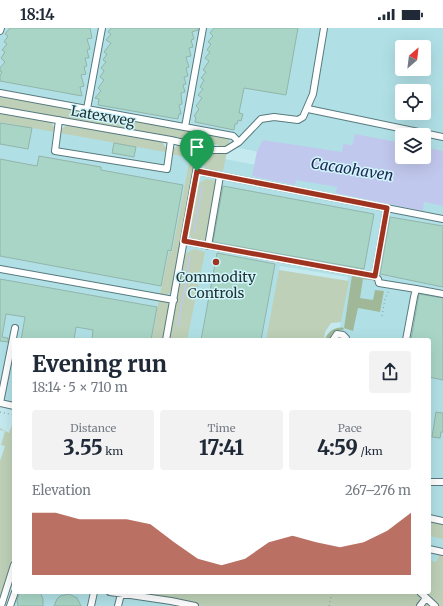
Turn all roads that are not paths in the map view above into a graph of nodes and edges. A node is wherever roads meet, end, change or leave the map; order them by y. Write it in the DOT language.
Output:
graph roads {
  1 [pos="102,28"];
  2 [pos="203,28"];
  3 [pos="324,28"];
  4 [pos="0,93"];
  5 [pos="308,109"];
  6 [pos="0,110"];
  7 [pos="87,110"];
  8 [pos="59,120"];
  9 [pos="185,127"];
  10 [pos="443,137"];
  11 [pos="171,140"];
  12 [pos="239,142"];
  13 [pos="200,150"];
  14 [pos="197,171"];
  15 [pos="220,176"];
  16 [pos="387,208"];
  17 [pos="443,219"];
  18 [pos="184,241"];
  19 [pos="208,246"];
  20 [pos="0,269"];
  21 [pos="375,276"];
  22 [pos="416,289"];
  23 [pos="443,294"];
  24 [pos="174,300"];
  25 [pos="15,328"];
  26 [pos="13,338"];
  27 [pos="166,338"];
  28 [pos="335,338"];
  29 [pos="346,338"];
  30 [pos="406,338"];
  31 [pos="12,343"];
  32 [pos="0,403"];
  33 [pos="12,406"];
  34 [pos="431,482"];
  35 [pos="443,482"];
  36 [pos="431,518"];
  37 [pos="443,521"];
  38 [pos="431,549"];
  39 [pos="443,552"];
  40 [pos="12,571"];
  41 [pos="14,594"];
  42 [pos="94,594"];
  43 [pos="121,594"];
  44 [pos="422,594"];
  45 [pos="426,598"];
  46 [pos="1,606"];
  47 [pos="10,606"];
  48 [pos="91,606"];
  49 [pos="118,606"];
  50 [pos="195,606"];
  51 [pos="420,606"];
  52 [pos="435,606"];
  1 -- 7 [label="street"];
  2 -- 9 [label="street"];
  3 -- 5 [label="street"];
  4 -- 7 [label="street"];
  5 -- 10 [label="street"];
  5 -- 12 [label="street"];
  6 -- 8 [label="street, Latexweg"];
  7 -- 9 [label="street"];
  8 -- 11 [label="street, Latexweg"];
  8 -- 11 [label="street"];
  9 -- 12 [label="street"];
  11 -- 13 [label="street, Latexweg"];
  12 -- 13 [label="street"];
  13 -- 14 [label="street"];
  14 -- 15 [label="street"];
  14 -- 18 [label="street"];
  15 -- 16 [label="street"];
  15 -- 19 [label="street"];
  16 -- 17 [label="street"];
  16 -- 21 [label="street"];
  18 -- 19 [label="street"];
  18 -- 24 [label="street"];
  19 -- 21 [label="street"];
  20 -- 24 [label="street"];
  21 -- 22 [label="street"];
  22 -- 23 [label="street"];
  22 -- 30 [label="street"];
  24 -- 27 [label="street"];
  25 -- 26 [label="street"];
  28 -- 29 [label="street"];
  31 -- 32 [label="street"];
  32 -- 33 [label="street"];
  34 -- 35 [label="street"];
  36 -- 37 [label="street"];
  38 -- 39 [label="street"];
  40 -- 46 [label="street"];
  41 -- 47 [label="street"];
  42 -- 48 [label="street"];
  43 -- 49 [label="street"];
  43 -- 50 [label="street"];
  44 -- 45 [label="street"];
  45 -- 51 [label="street"];
  45 -- 52 [label="street"];
}
